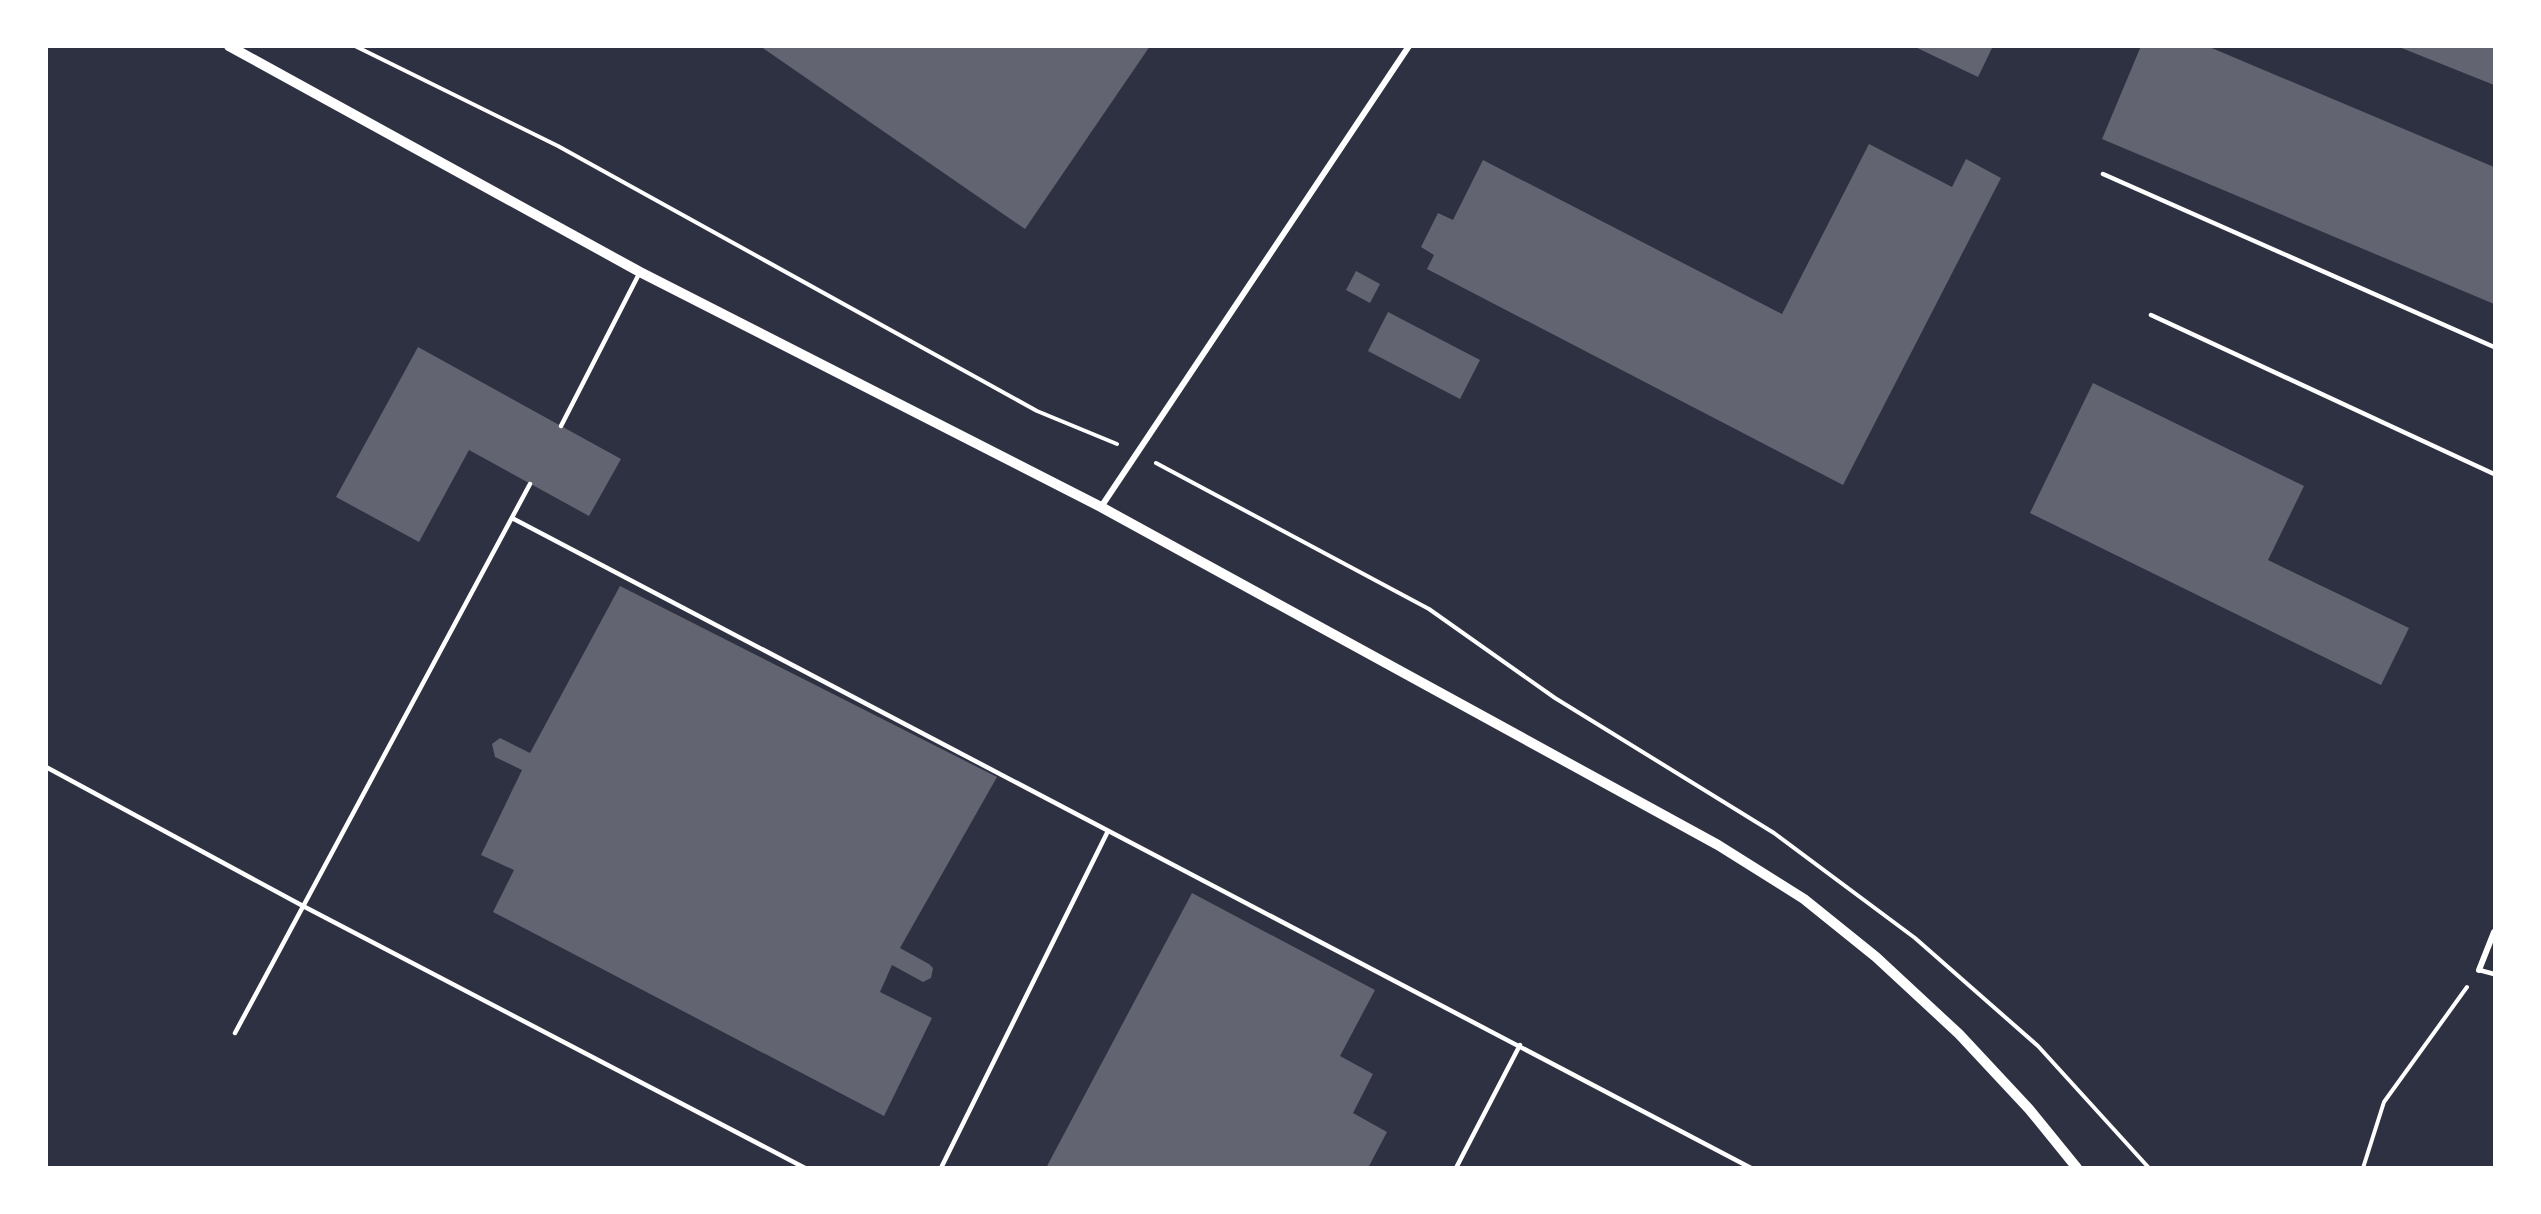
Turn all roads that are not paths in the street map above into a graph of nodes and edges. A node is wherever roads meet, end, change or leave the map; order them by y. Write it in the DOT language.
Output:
graph roads {
  1 [pos="229,46"];
  2 [pos="1409,46"];
  3 [pos="2103,174"];
  4 [pos="640,272"];
  5 [pos="2151,315"];
  6 [pos="2494,347"];
  7 [pos="561,426"];
  8 [pos="2494,474"];
  9 [pos="530,484"];
  10 [pos="1101,507"];
  11 [pos="512,518"];
  12 [pos="46,767"];
  13 [pos="1108,831"];
  14 [pos="303,906"];
  15 [pos="2494,932"];
  16 [pos="2480,970"];
  17 [pos="2494,974"];
  18 [pos="235,1033"];
  19 [pos="1520,1045"];
  20 [pos="806,1167"];
  21 [pos="941,1167"];
  22 [pos="1456,1167"];
  23 [pos="1751,1167"];
  24 [pos="2077,1167"];
  1 -- 4 [label="street"];
  2 -- 10 [label="street"];
  3 -- 6 [label="lane"];
  4 -- 7 [label="lane"];
  4 -- 10 [label="street"];
  5 -- 8 [label="lane"];
  9 -- 11 [label="lane"];
  10 -- 24 [label="street"];
  11 -- 13 [label="lane"];
  11 -- 14 [label="lane"];
  12 -- 14 [label="lane"];
  13 -- 19 [label="lane"];
  13 -- 21 [label="lane"];
  14 -- 18 [label="lane"];
  14 -- 20 [label="lane"];
  15 -- 16 [label="street"];
  16 -- 17 [label="lane"];
  19 -- 22 [label="lane"];
  19 -- 23 [label="lane"];
}
